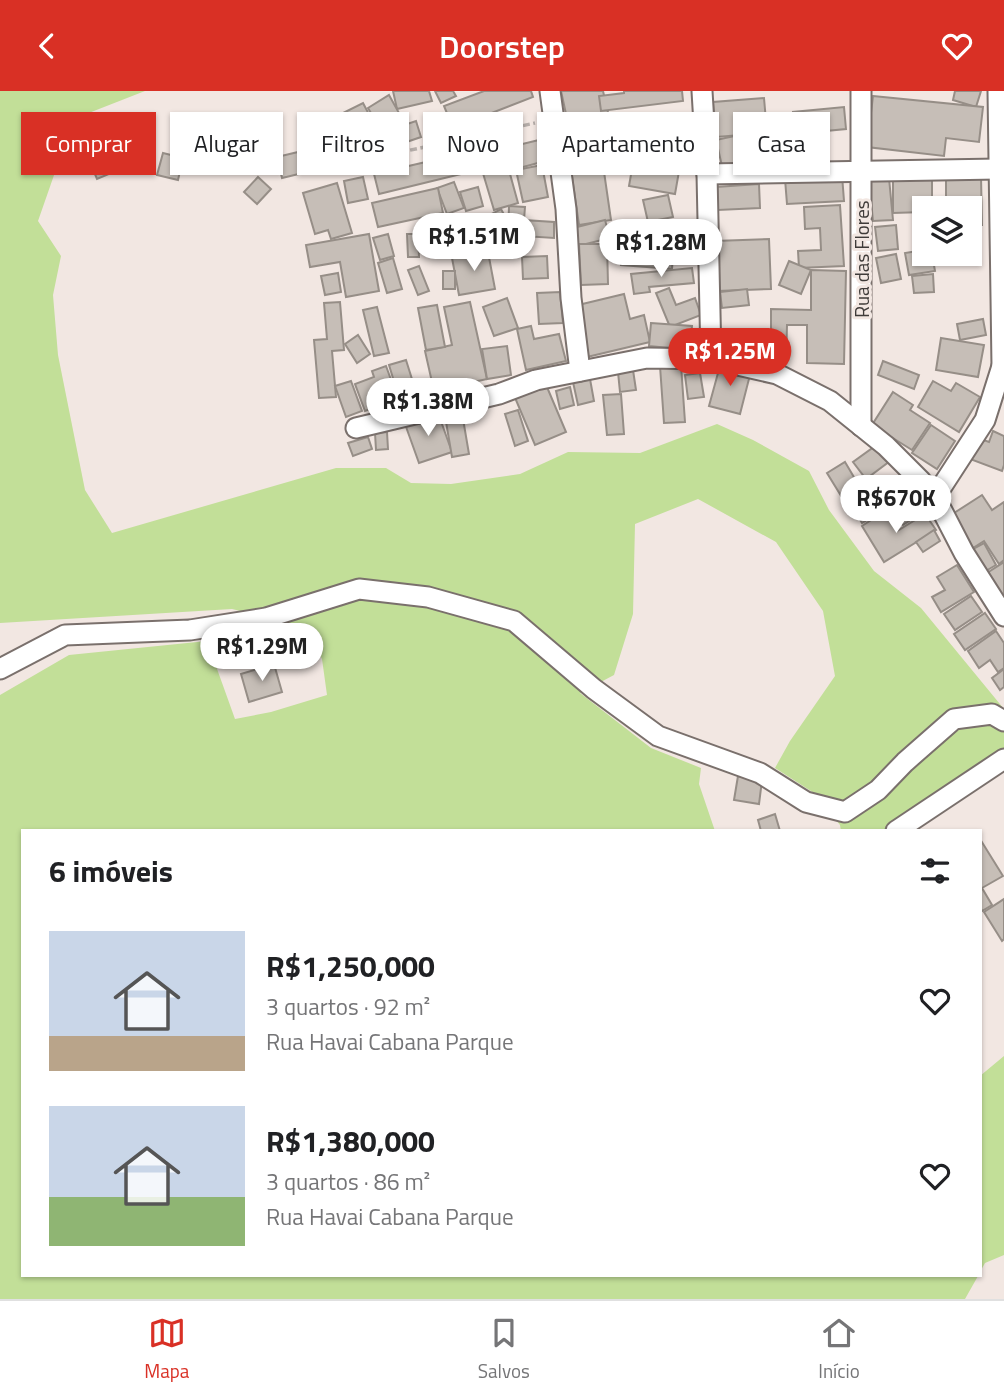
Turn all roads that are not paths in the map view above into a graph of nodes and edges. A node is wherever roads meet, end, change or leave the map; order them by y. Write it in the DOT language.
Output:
graph roads {
  1 [pos="551,91"];
  2 [pos="702,91"];
  3 [pos="861,91"];
  4 [pos="998,91"];
  5 [pos="703,112"];
  6 [pos="998,169"];
  7 [pos="861,171"];
  8 [pos="719,174"];
  9 [pos="707,175"];
  10 [pos="710,359"];
  11 [pos="1003,366"];
  12 [pos="580,371"];
  13 [pos="862,426"];
  14 [pos="356,428"];
  15 [pos="935,497"];
  16 [pos="1004,616"];
  17 [pos="0,669"];
  18 [pos="1004,721"];
  19 [pos="1004,759"];
  20 [pos="899,829"];
  1 -- 12 [label="street"];
  2 -- 5 [label="street"];
  3 -- 7 [label="street, Rua das Flores"];
  4 -- 6 [label="street"];
  6 -- 7 [label="street"];
  6 -- 11 [label="street"];
  7 -- 8 [label="street"];
  7 -- 13 [label="street, Rua das Flores"];
  9 -- 10 [label="street"];
  10 -- 12 [label="street"];
  10 -- 13 [label="street"];
  11 -- 15 [label="street"];
  12 -- 14 [label="street"];
  13 -- 15 [label="street"];
  15 -- 16 [label="street"];
  17 -- 18 [label="street"];
  19 -- 20 [label="street"];
}
